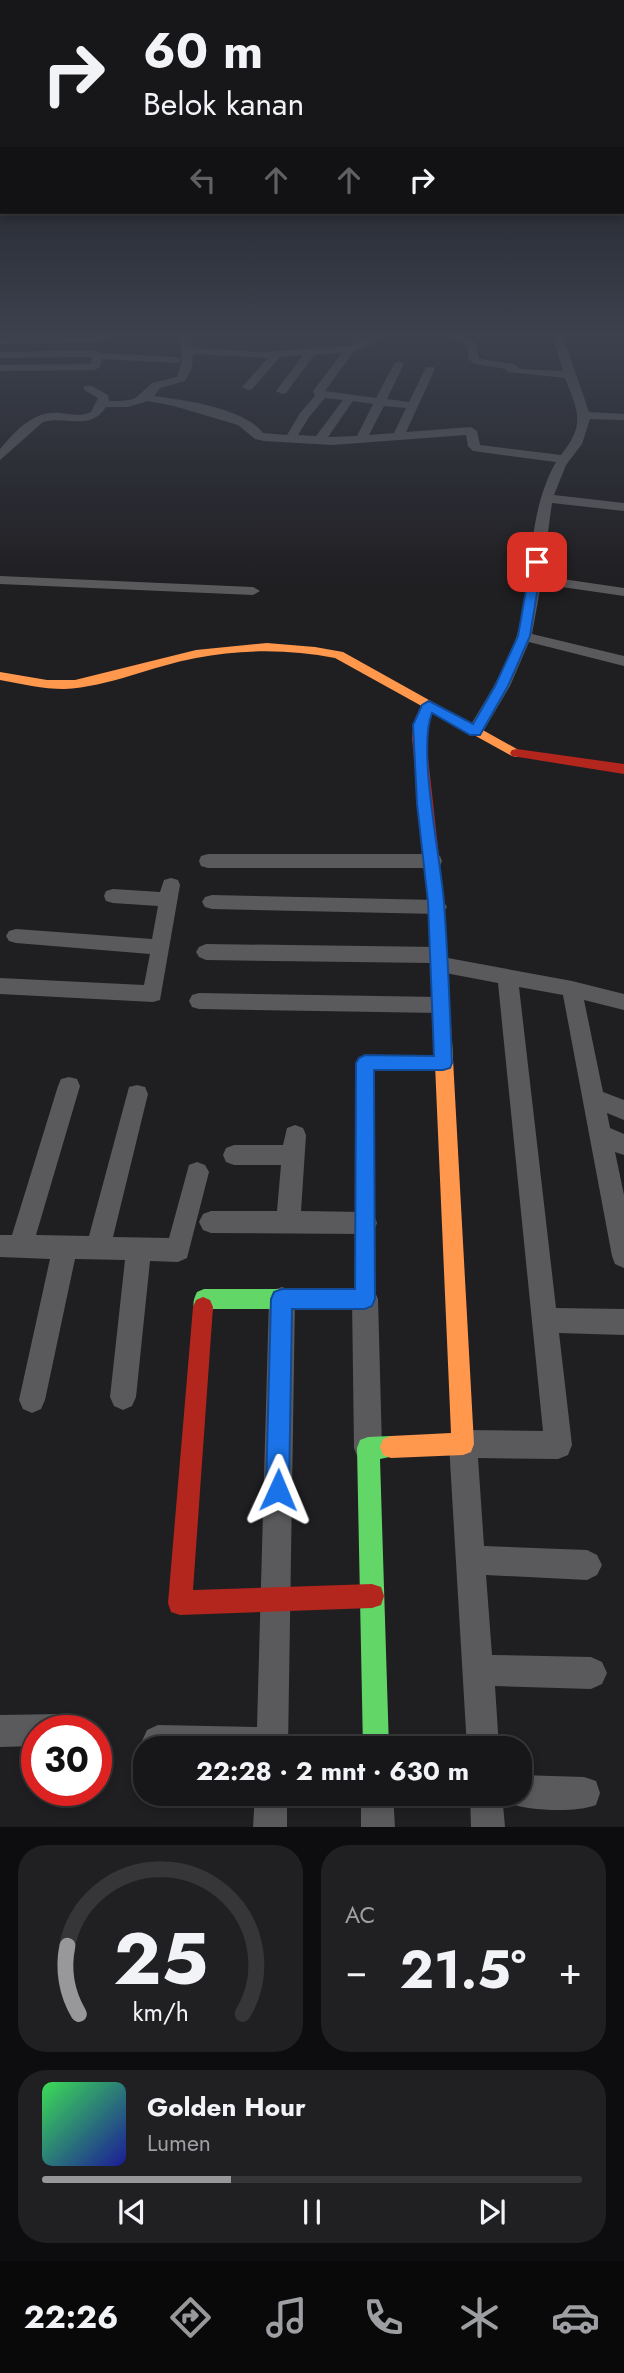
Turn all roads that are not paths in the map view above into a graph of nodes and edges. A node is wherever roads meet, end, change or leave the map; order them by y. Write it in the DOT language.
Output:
graph roads {
  1 [pos="46,418"];
  2 [pos="229,418"];
  3 [pos="302,418"];
  4 [pos="335,418"];
  5 [pos="372,418"];
  6 [pos="407,418"];
  7 [pos="585,418"];
  8 [pos="398,437"];
  9 [pos="290,439"];
  10 [pos="362,439"];
  11 [pos="319,441"];
  12 [pos="0,456"];
  13 [pos="564,458"];
  14 [pos="546,498"];
  15 [pos="624,507"];
  16 [pos="535,579"];
  17 [pos="0,580"];
  18 [pos="253,591"];
  19 [pos="624,592"];
  20 [pos="524,636"];
  21 [pos="624,661"];
  22 [pos="0,676"];
  23 [pos="429,705"];
  24 [pos="475,732"];
  25 [pos="624,769"];
  26 [pos="208,861"];
  27 [pos="433,861"];
  28 [pos="113,896"];
  29 [pos="212,902"];
  30 [pos="437,907"];
  31 [pos="16,936"];
  32 [pos="161,947"];
  33 [pos="206,952"];
  34 [pos="439,960"];
  35 [pos="508,978"];
  36 [pos="0,986"];
  37 [pos="572,989"];
  38 [pos="200,1001"];
  39 [pos="624,1002"];
  40 [pos="440,1005"];
  41 [pos="443,1063"];
  42 [pos="69,1086"];
  43 [pos="137,1094"];
  44 [pos="593,1098"];
  45 [pos="624,1110"];
  46 [pos="600,1134"];
  47 [pos="624,1145"];
  48 [pos="234,1155"];
  49 [pos="197,1172"];
  50 [pos="620,1217"];
  51 [pos="211,1222"];
  52 [pos="288,1223"];
  53 [pos="365,1223"];
  54 [pos="11,1246"];
  55 [pos="65,1247"];
  56 [pos="98,1248"];
  57 [pos="139,1249"];
  58 [pos="624,1256"];
  59 [pos="282,1299"];
  60 [pos="365,1299"];
  61 [pos="545,1320"];
  62 [pos="624,1322"];
  63 [pos="123,1397"];
  64 [pos="32,1400"];
  65 [pos="463,1444"];
  66 [pos="368,1448"];
  67 [pos="471,1559"];
  68 [pos="587,1564"];
  69 [pos="372,1596"];
  70 [pos="276,1599"];
  71 [pos="478,1670"];
  72 [pos="591,1673"];
  73 [pos="0,1731"];
  74 [pos="21,1731"];
  75 [pos="272,1736"];
  76 [pos="376,1736"];
  77 [pos="482,1736"];
  78 [pos="532,1791"];
  79 [pos="584,1793"];
  80 [pos="271,1806"];
  81 [pos="377,1806"];
  82 [pos="487,1806"];
  83 [pos="270,1827"];
  84 [pos="378,1827"];
  85 [pos="488,1827"];
  1 -- 12 [label="street"];
  2 -- 9 [label="street"];
  3 -- 9 [label="street"];
  4 -- 11 [label="street"];
  5 -- 10 [label="street"];
  6 -- 8 [label="street"];
  7 -- 13 [label="street"];
  8 -- 10 [label="street"];
  8 -- 13 [label="street"];
  9 -- 11 [label="street"];
  10 -- 11 [label="street"];
  13 -- 14 [label="street"];
  14 -- 15 [label="street"];
  14 -- 16 [label="street"];
  16 -- 19 [label="street"];
  16 -- 20 [label="street"];
  17 -- 18 [label="street"];
  20 -- 21 [label="street"];
  20 -- 24 [label="street"];
  22 -- 23 [label="street"];
  23 -- 24 [label="street"];
  23 -- 27 [label="street"];
  24 -- 25 [label="street"];
  26 -- 27 [label="street"];
  27 -- 30 [label="street"];
  28 -- 32 [label="street"];
  29 -- 30 [label="street"];
  30 -- 34 [label="street"];
  31 -- 32 [label="street"];
  32 -- 36 [label="street"];
  33 -- 34 [label="street"];
  34 -- 35 [label="street"];
  34 -- 40 [label="street"];
  35 -- 37 [label="street"];
  35 -- 61 [label="street"];
  37 -- 39 [label="street"];
  37 -- 44 [label="street"];
  38 -- 40 [label="street"];
  40 -- 41 [label="street"];
  41 -- 53 [label="street"];
  41 -- 65 [label="street"];
  42 -- 54 [label="street"];
  43 -- 56 [label="street"];
  44 -- 45 [label="street"];
  44 -- 46 [label="street"];
  46 -- 47 [label="street"];
  46 -- 50 [label="street"];
  48 -- 52 [label="street"];
  49 -- 57 [label="street"];
  50 -- 58 [label="street"];
  51 -- 52 [label="street"];
  52 -- 53 [label="street"];
  53 -- 60 [label="street"];
  54 -- 55 [label="street"];
  55 -- 56 [label="street"];
  55 -- 64 [label="street"];
  56 -- 57 [label="street"];
  57 -- 63 [label="street"];
  59 -- 60 [label="street"];
  59 -- 70 [label="street"];
  59 -- 70 [label="street"];
  60 -- 66 [label="street"];
  61 -- 62 [label="street"];
  61 -- 65 [label="street"];
  65 -- 66 [label="street"];
  65 -- 67 [label="street"];
  66 -- 69 [label="street"];
  67 -- 68 [label="street"];
  67 -- 71 [label="street"];
  69 -- 70 [label="street"];
  69 -- 76 [label="street"];
  70 -- 75 [label="street"];
  71 -- 72 [label="street"];
  71 -- 77 [label="street"];
  73 -- 74 [label="street"];
  78 -- 79 [label="street"];
  80 -- 83 [label="street"];
  81 -- 84 [label="street"];
  82 -- 85 [label="street"];
}
